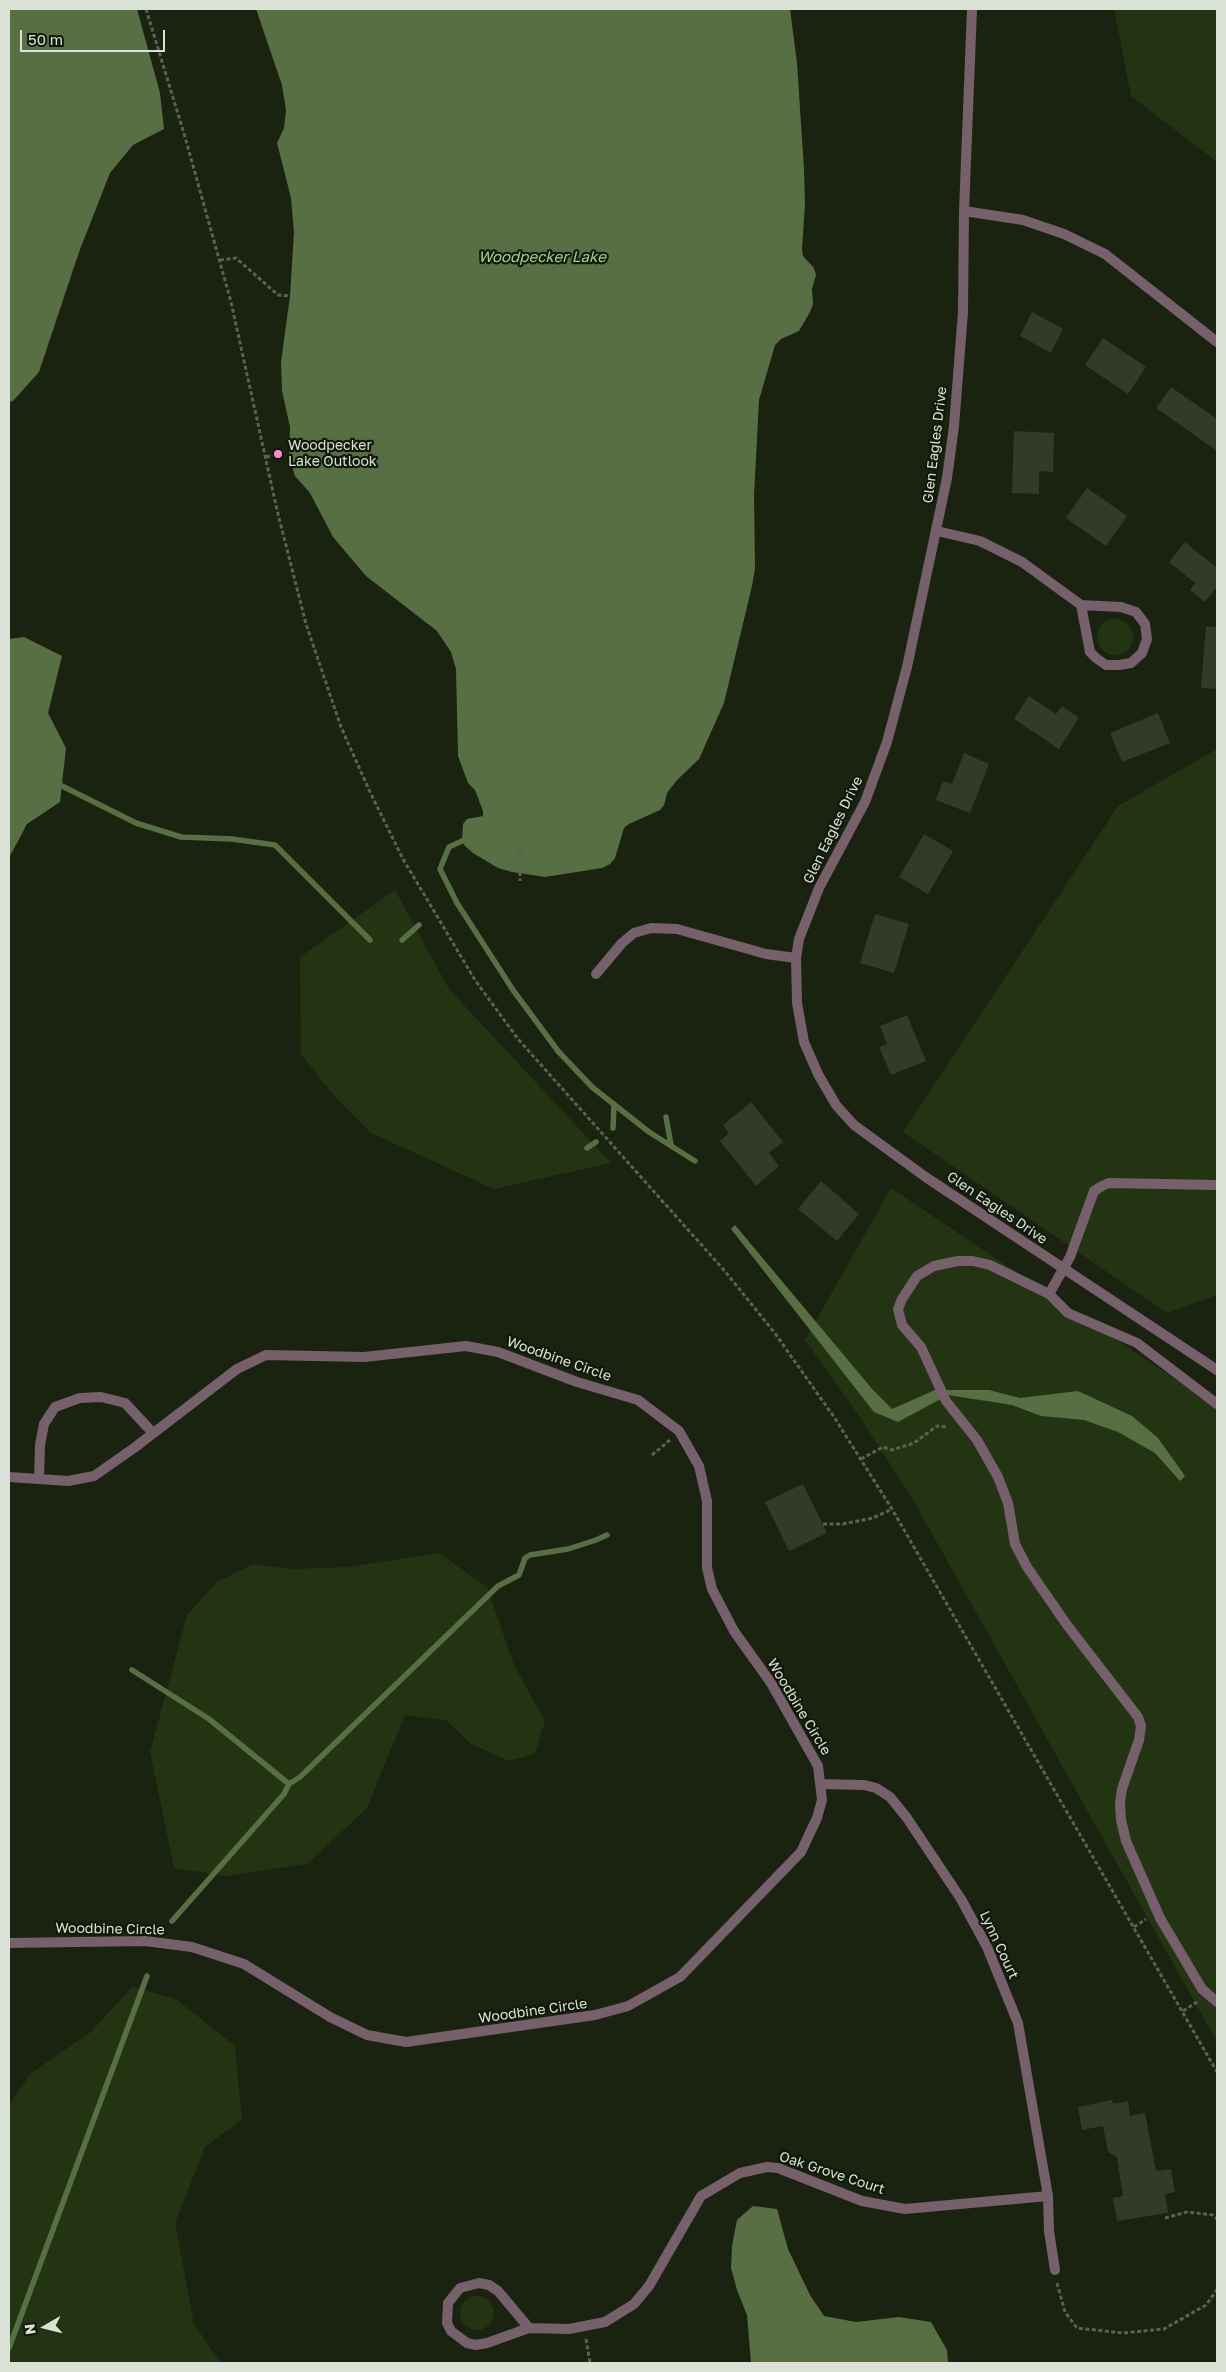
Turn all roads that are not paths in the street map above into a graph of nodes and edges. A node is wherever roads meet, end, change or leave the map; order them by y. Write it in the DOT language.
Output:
graph roads {
  1 [pos="972,9"];
  2 [pos="964,211"];
  3 [pos="1217,342"];
  4 [pos="937,531"];
  5 [pos="1081,605"];
  6 [pos="796,958"];
  7 [pos="596,974"];
  8 [pos="1217,1185"];
  9 [pos="1064,1269"];
  10 [pos="1048,1294"];
  11 [pos="1217,1370"];
  12 [pos="1217,1404"];
  13 [pos="154,1433"];
  14 [pos="9,1477"];
  15 [pos="38,1479"];
  16 [pos="821,1784"];
  17 [pos="9,1943"];
  18 [pos="1217,2002"];
  19 [pos="1048,2196"];
  20 [pos="1056,2270"];
  21 [pos="529,2328"];
  1 -- 2 [label="street, Glen Eagles Drive"];
  2 -- 3 [label="street"];
  2 -- 4 [label="street, Glen Eagles Drive"];
  4 -- 5 [label="street"];
  4 -- 6 [label="street, Glen Eagles Drive"];
  5 -- 5 [label="street"];
  6 -- 7 [label="street"];
  6 -- 9 [label="street, Glen Eagles Drive"];
  8 -- 9 [label="street"];
  9 -- 10 [label="street"];
  9 -- 11 [label="street, Glen Eagles Drive"];
  10 -- 12 [label="street"];
  10 -- 18 [label="street"];
  13 -- 15 [label="street, Woodbine Circle"];
  13 -- 15 [label="street"];
  13 -- 16 [label="street, Woodbine Circle"];
  14 -- 15 [label="street, Woodbine Circle"];
  16 -- 17 [label="street, Woodbine Circle"];
  16 -- 19 [label="street, Lynn Court"];
  19 -- 20 [label="street, Lynn Court"];
  19 -- 21 [label="street, Oak Grove Court"];
  21 -- 21 [label="street, Oak Grove Court"];
}
